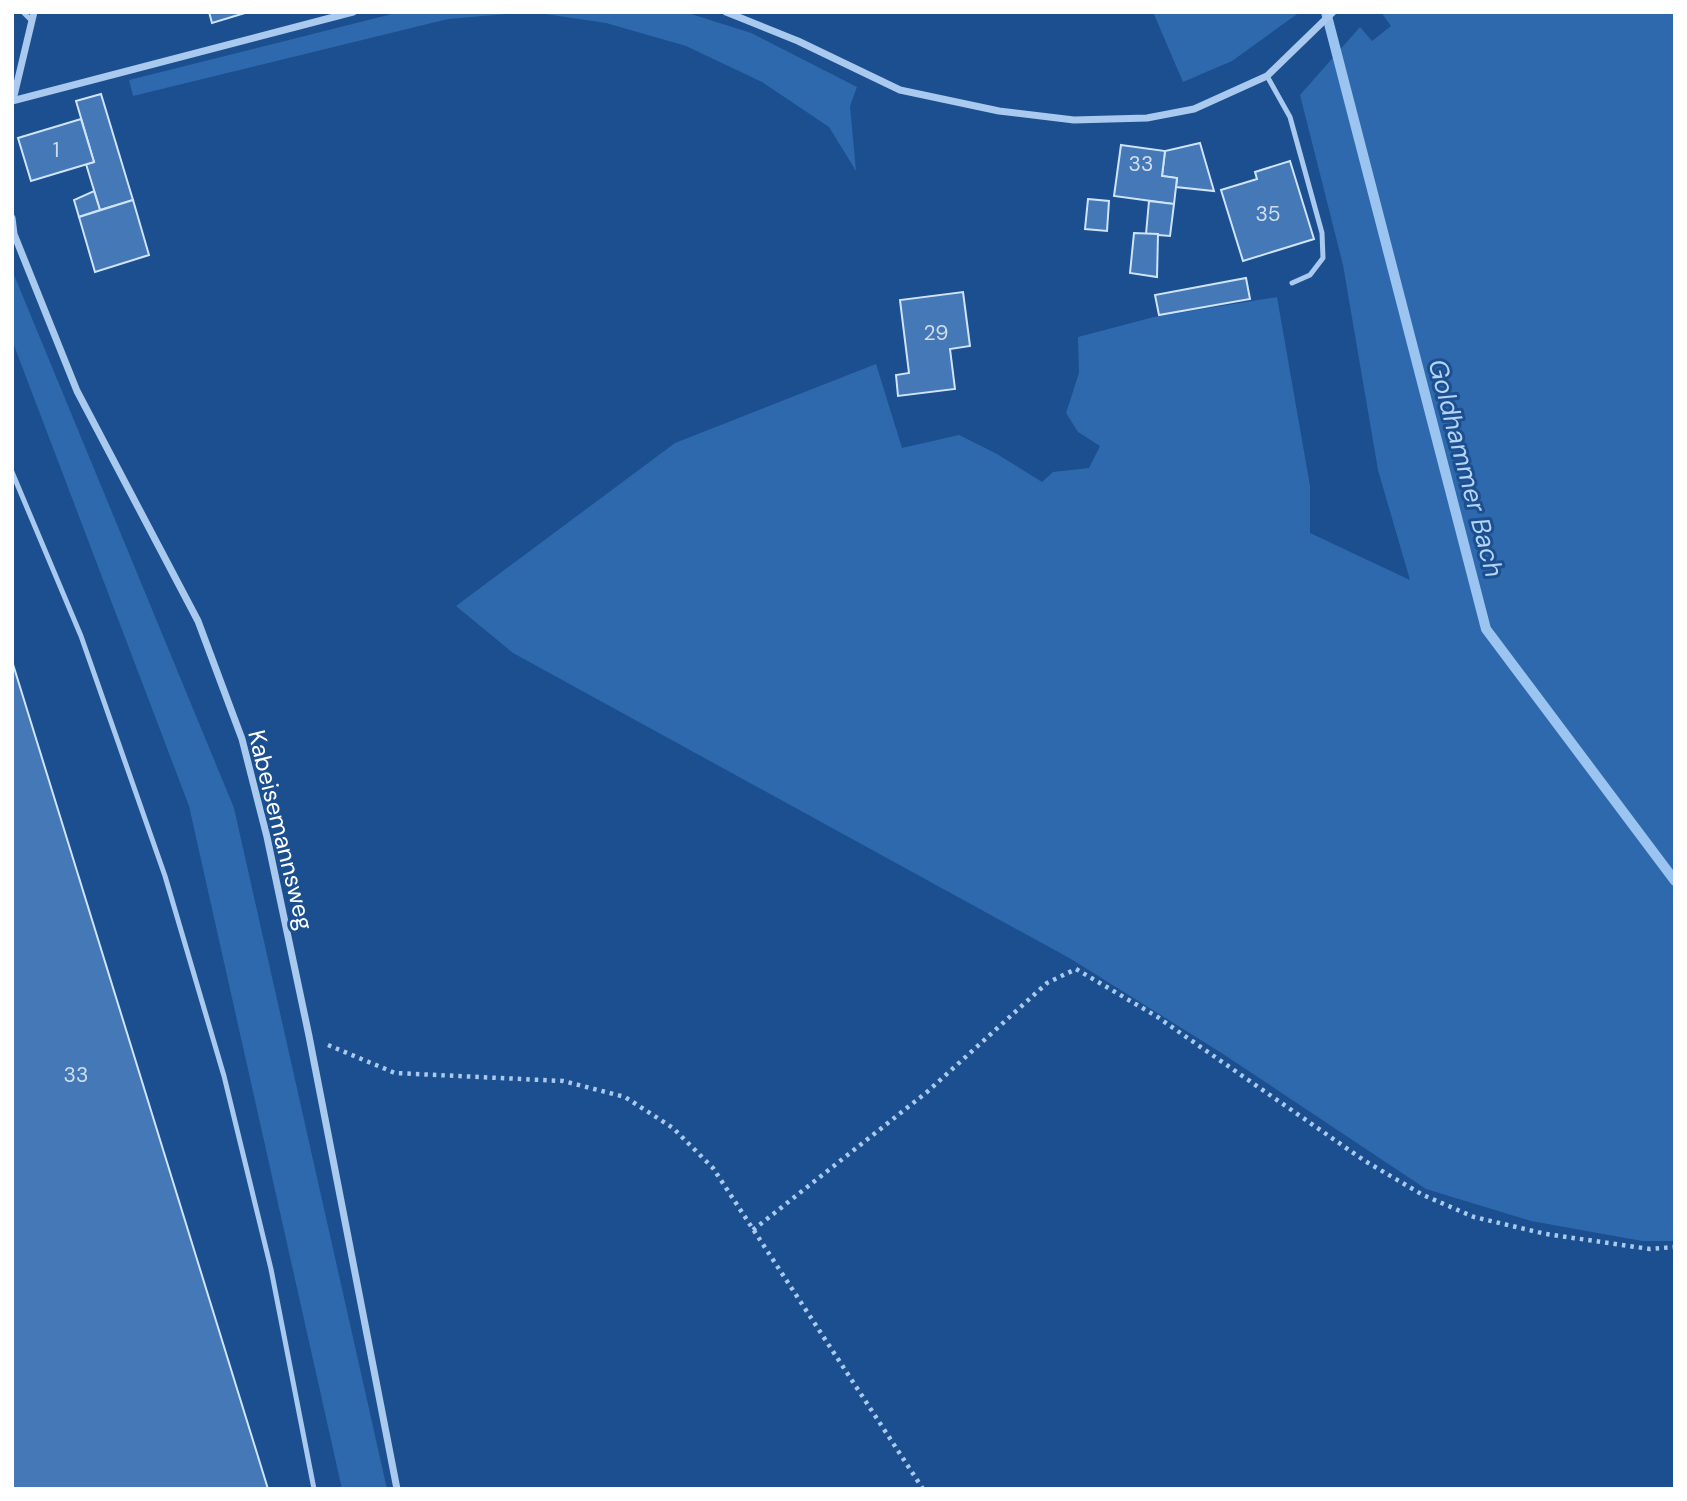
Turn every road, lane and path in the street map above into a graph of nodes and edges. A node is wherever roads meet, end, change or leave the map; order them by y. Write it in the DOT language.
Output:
graph roads {
  1 [pos="23,12"];
  2 [pos="353,12"];
  3 [pos="726,12"];
  4 [pos="1333,12"];
  5 [pos="32,16"];
  6 [pos="1267,76"];
  7 [pos="13,101"];
  8 [pos="12,218"];
  9 [pos="1293,283"];
  10 [pos="12,472"];
  11 [pos="309,1036"];
  12 [pos="754,1230"];
  13 [pos="1675,1247"];
  14 [pos="314,1489"];
  15 [pos="397,1489"];
  16 [pos="923,1489"];
  1 -- 5 [label="lane"];
  2 -- 7 [label="street"];
  3 -- 6 [label="street"];
  4 -- 6 [label="street"];
  5 -- 7 [label="street"];
  6 -- 9 [label="lane"];
  8 -- 11 [label="street, Kabeisemannsweg"];
  10 -- 14 [label="lane"];
  11 -- 12 [label="path"];
  11 -- 15 [label="street, Kabeisemannsweg"];
  12 -- 13 [label="path"];
  12 -- 16 [label="path"];
}
